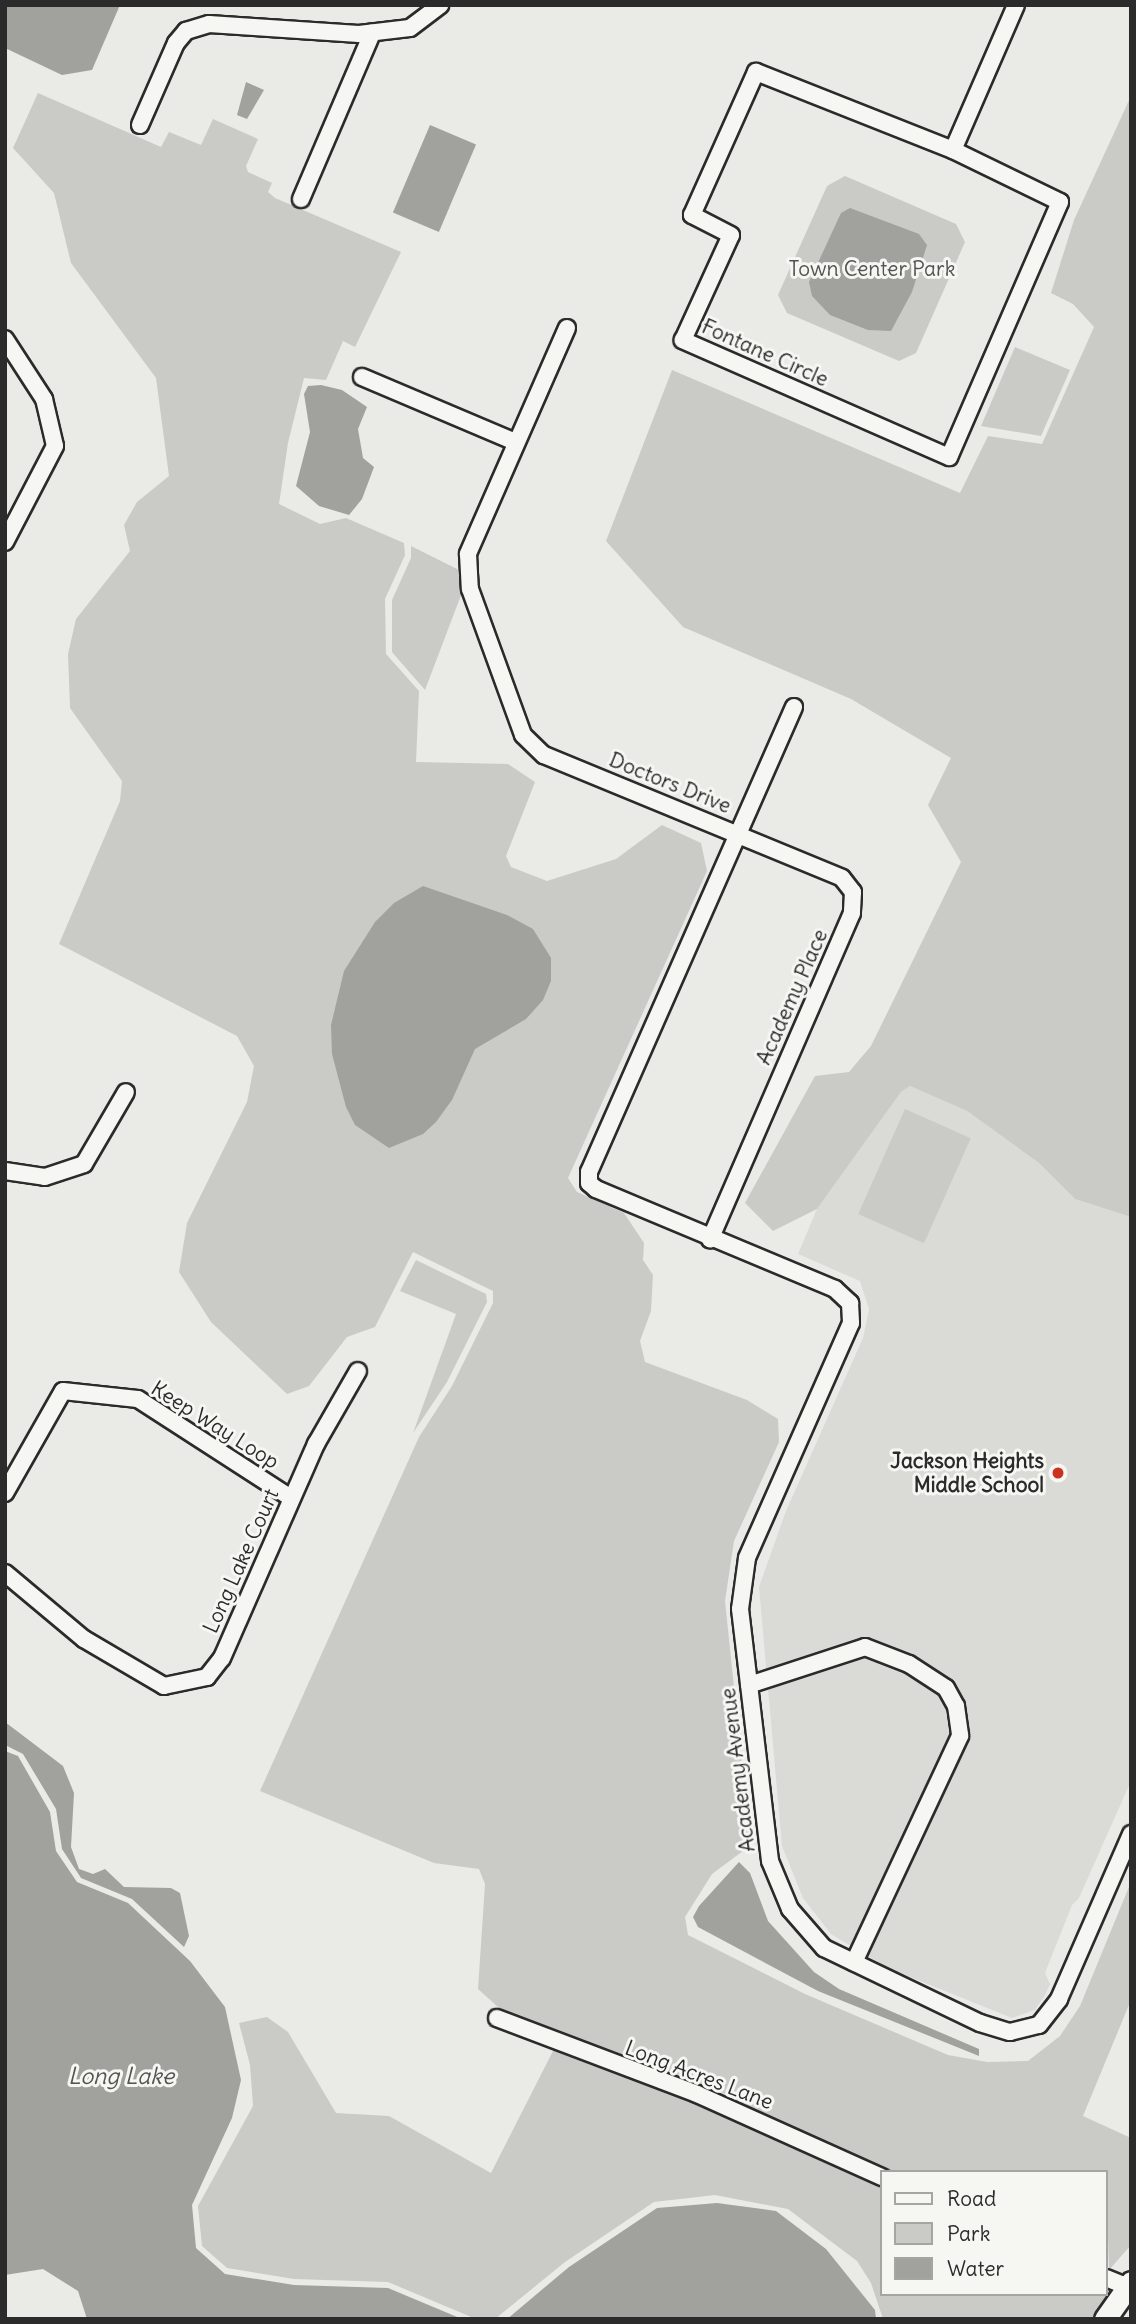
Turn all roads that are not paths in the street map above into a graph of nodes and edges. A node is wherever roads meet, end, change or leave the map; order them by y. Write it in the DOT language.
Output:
graph roads {
  1 [pos="440,5"];
  2 [pos="1016,5"];
  3 [pos="372,33"];
  4 [pos="140,125"];
  5 [pos="953,149"];
  6 [pos="301,199"];
  7 [pos="567,328"];
  8 [pos="5,338"];
  9 [pos="362,377"];
  10 [pos="515,442"];
  11 [pos="5,542"];
  12 [pos="794,707"];
  13 [pos="737,834"];
  14 [pos="126,1092"];
  15 [pos="5,1171"];
  16 [pos="710,1239"];
  17 [pos="358,1371"];
  18 [pos="5,1493"];
  19 [pos="291,1498"];
  20 [pos="5,1573"];
  21 [pos="749,1685"];
  22 [pos="1131,1834"];
  23 [pos="854,1962"];
  24 [pos="498,2018"];
  25 [pos="880,2176"];
  26 [pos="1108,2279"];
  27 [pos="1129,2285"];
  28 [pos="1105,2319"];
  1 -- 3 [label="street"];
  2 -- 5 [label="street"];
  3 -- 4 [label="street"];
  3 -- 6 [label="street"];
  5 -- 5 [label="street, Fontane Circle"];
  7 -- 10 [label="street, Doctors Drive"];
  8 -- 11 [label="street"];
  9 -- 10 [label="street"];
  10 -- 13 [label="street, Doctors Drive"];
  12 -- 13 [label="street"];
  13 -- 16 [label="street, Academy Place"];
  13 -- 16 [label="street, Doctors Drive"];
  14 -- 15 [label="street"];
  16 -- 21 [label="street, Academy Avenue"];
  17 -- 19 [label="street, Long Lake Court"];
  18 -- 19 [label="street, Keep Way Loop"];
  19 -- 20 [label="street, Long Lake Court"];
  21 -- 23 [label="street, Academy Avenue"];
  21 -- 23 [label="street"];
  22 -- 23 [label="street, Academy Avenue"];
  24 -- 25 [label="street, Long Acres Lane"];
  26 -- 27 [label="street"];
  27 -- 28 [label="main road"];
}
